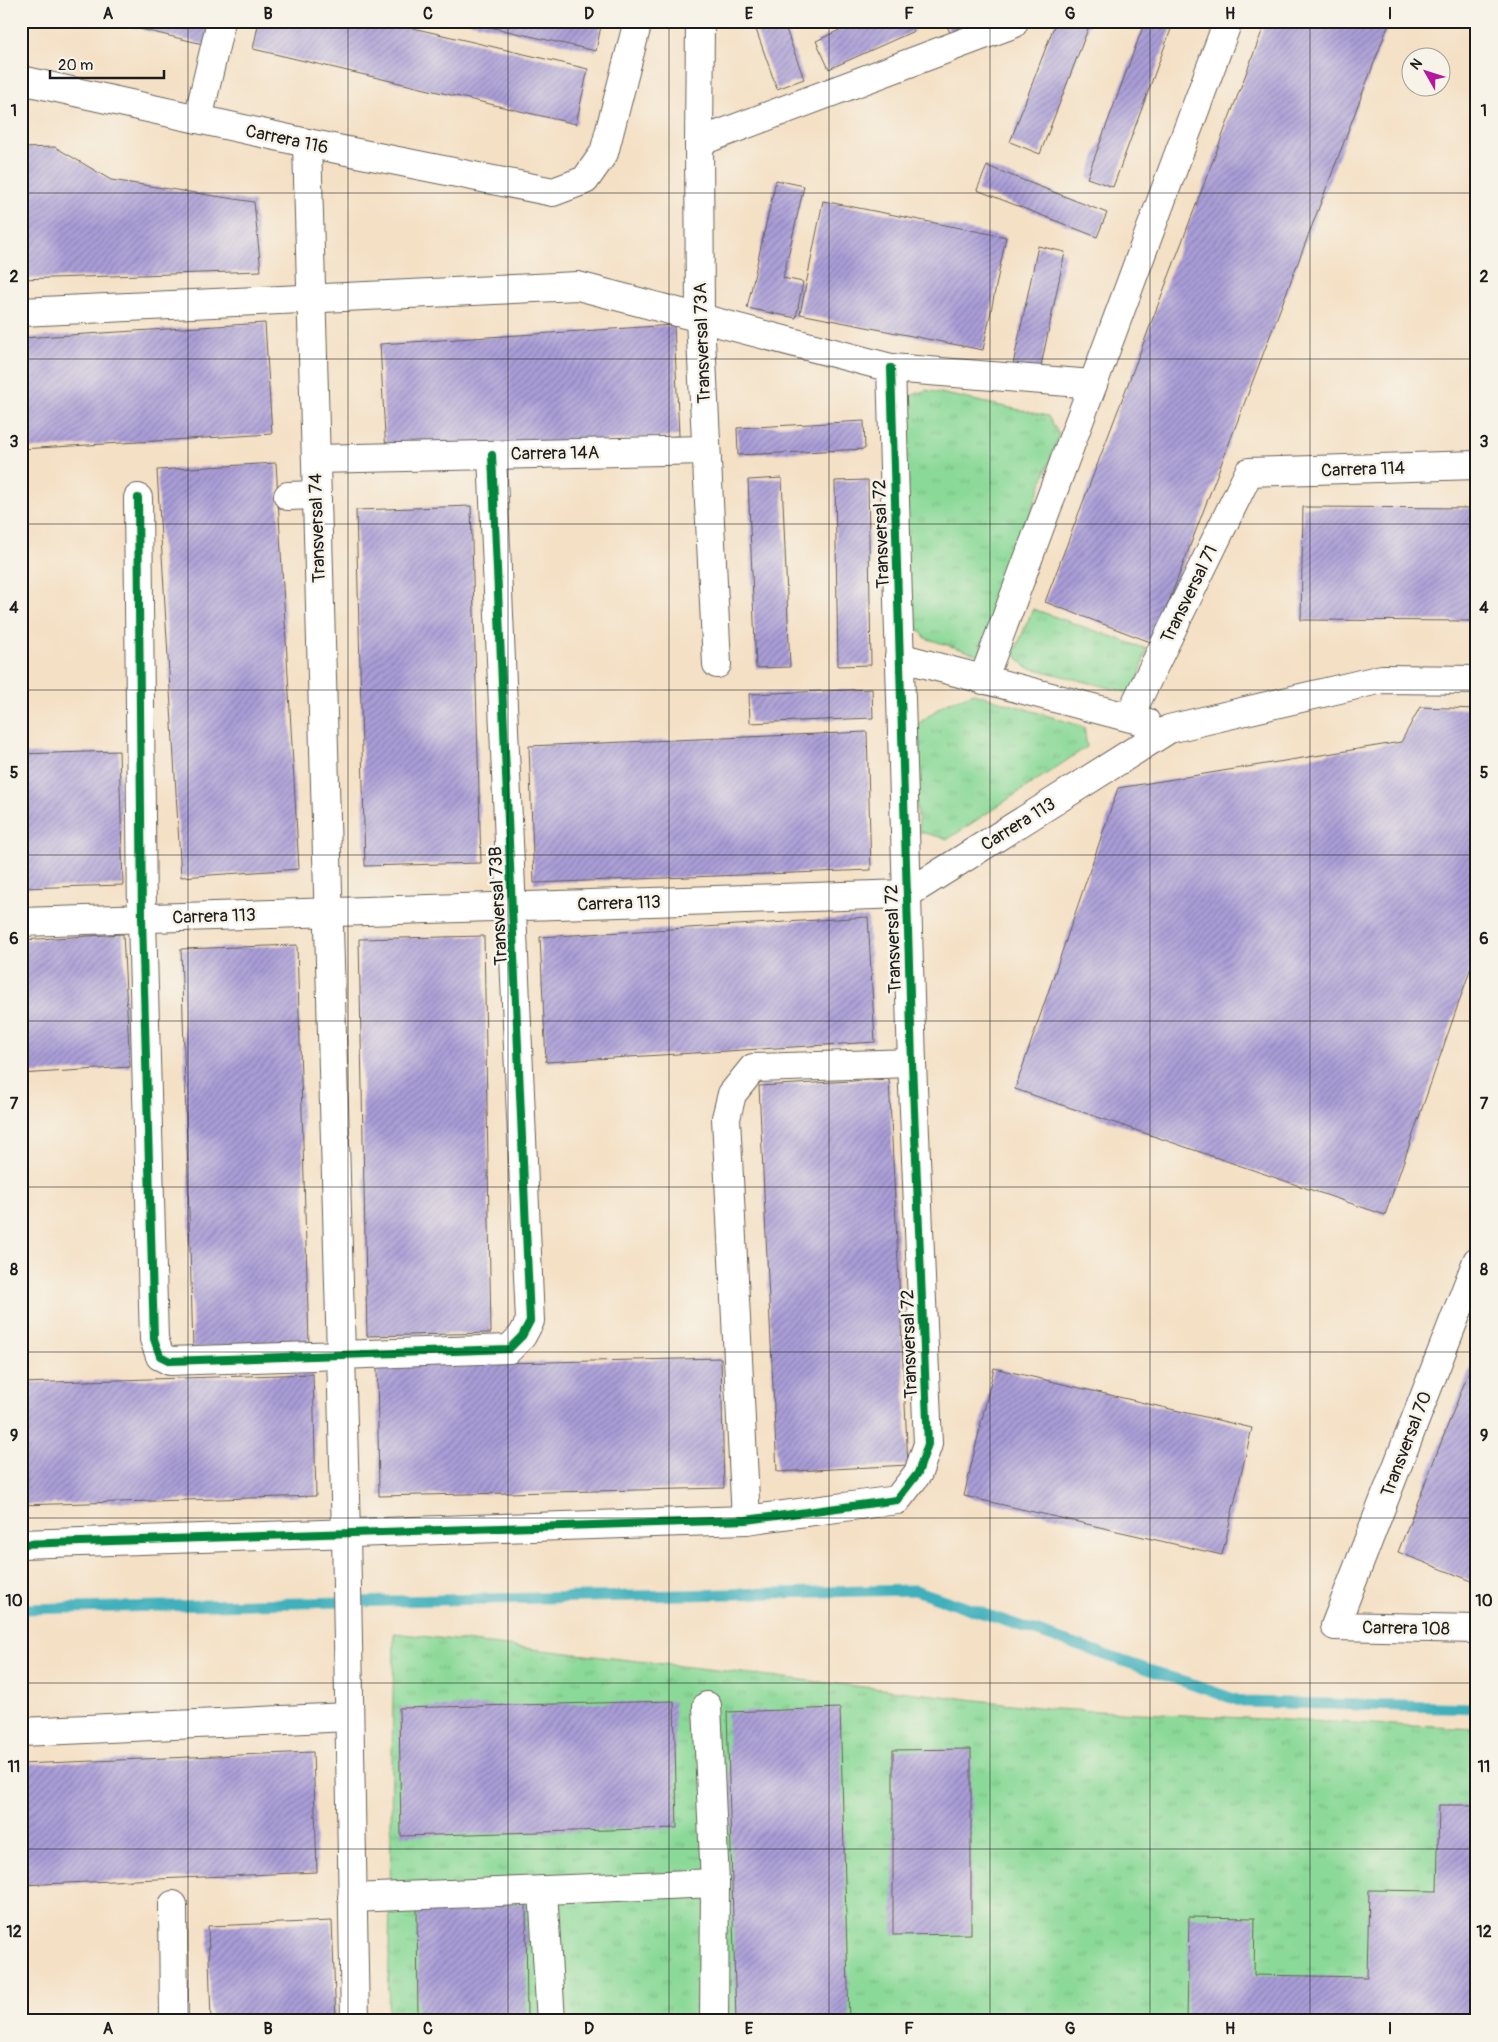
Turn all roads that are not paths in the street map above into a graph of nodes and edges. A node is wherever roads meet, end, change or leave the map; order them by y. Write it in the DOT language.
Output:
graph roads {
  1 [pos="221,21"];
  2 [pos="638,21"];
  3 [pos="700,21"];
  4 [pos="1014,21"];
  5 [pos="1228,21"];
  6 [pos="21,80"];
  7 [pos="198,119"];
  8 [pos="698,142"];
  9 [pos="307,143"];
  10 [pos="311,299"];
  11 [pos="21,312"];
  12 [pos="700,319"];
  13 [pos="891,368"];
  14 [pos="1093,384"];
  15 [pos="705,450"];
  16 [pos="492,455"];
  17 [pos="316,459"];
  18 [pos="1477,466"];
  19 [pos="1249,472"];
  20 [pos="316,495"];
  21 [pos="288,496"];
  22 [pos="138,498"];
  23 [pos="900,657"];
  24 [pos="717,664"];
  25 [pos="983,680"];
  26 [pos="1477,680"];
  27 [pos="1129,717"];
  28 [pos="1169,729"];
  29 [pos="907,894"];
  30 [pos="513,906"];
  31 [pos="328,913"];
  32 [pos="142,918"];
  33 [pos="21,922"];
  34 [pos="912,1063"];
  35 [pos="1477,1261"];
  36 [pos="340,1355"];
  37 [pos="746,1520"];
  38 [pos="21,1544"];
  39 [pos="346,1544"];
  40 [pos="1335,1626"];
  41 [pos="1477,1629"];
  42 [pos="707,1706"];
  43 [pos="349,1717"];
  44 [pos="21,1732"];
  45 [pos="715,1883"];
  46 [pos="543,1891"];
  47 [pos="352,1898"];
  48 [pos="173,1905"];
  49 [pos="174,2021"];
  50 [pos="355,2021"];
  51 [pos="551,2021"];
  52 [pos="714,2021"];
  1 -- 7 [label="street"];
  2 -- 9 [label="street, Carrera 116"];
  3 -- 8 [label="street, Transversal 73A"];
  4 -- 8 [label="street"];
  5 -- 14 [label="street"];
  6 -- 7 [label="street, Carrera 116"];
  7 -- 9 [label="street, Carrera 116"];
  8 -- 12 [label="street, Transversal 73A"];
  9 -- 10 [label="street, Transversal 74"];
  10 -- 11 [label="street"];
  10 -- 12 [label="street"];
  10 -- 17 [label="street, Transversal 74"];
  12 -- 13 [label="street"];
  12 -- 15 [label="street, Transversal 73A"];
  13 -- 14 [label="street"];
  13 -- 23 [label="street, Transversal 72"];
  14 -- 25 [label="street"];
  15 -- 16 [label="street, Carrera 14A"];
  15 -- 24 [label="street, Transversal 73A"];
  16 -- 17 [label="street, Carrera 14A"];
  16 -- 30 [label="street, Transversal 73B"];
  17 -- 20 [label="street, Transversal 74"];
  18 -- 19 [label="street, Carrera 114"];
  19 -- 27 [label="street, Transversal 71"];
  20 -- 21 [label="street"];
  20 -- 31 [label="street, Transversal 74"];
  22 -- 32 [label="street"];
  23 -- 25 [label="street, Carrera 113"];
  23 -- 29 [label="street, Transversal 72"];
  25 -- 27 [label="street, Carrera 113"];
  26 -- 28 [label="street, Carrera 113"];
  27 -- 28 [label="street, Carrera 113"];
  28 -- 29 [label="street, Carrera 113"];
  29 -- 30 [label="street, Carrera 113"];
  29 -- 34 [label="street, Transversal 72"];
  30 -- 31 [label="street, Carrera 113"];
  30 -- 36 [label="street, Transversal 73B"];
  31 -- 32 [label="street, Carrera 113"];
  31 -- 36 [label="street, Transversal 74"];
  32 -- 33 [label="street, Carrera 113"];
  32 -- 36 [label="street"];
  34 -- 37 [label="street, Transversal 72"];
  34 -- 37 [label="street"];
  35 -- 40 [label="street, Transversal 70"];
  36 -- 39 [label="street, Transversal 74"];
  37 -- 39 [label="street"];
  38 -- 39 [label="street"];
  39 -- 43 [label="street, Transversal 74"];
  40 -- 41 [label="street, Carrera 108"];
  42 -- 45 [label="street"];
  43 -- 44 [label="street"];
  43 -- 47 [label="street, Transversal 74"];
  45 -- 46 [label="street"];
  45 -- 52 [label="street"];
  46 -- 47 [label="street"];
  46 -- 51 [label="street"];
  47 -- 50 [label="street, Transversal 74"];
  48 -- 49 [label="street"];
}
